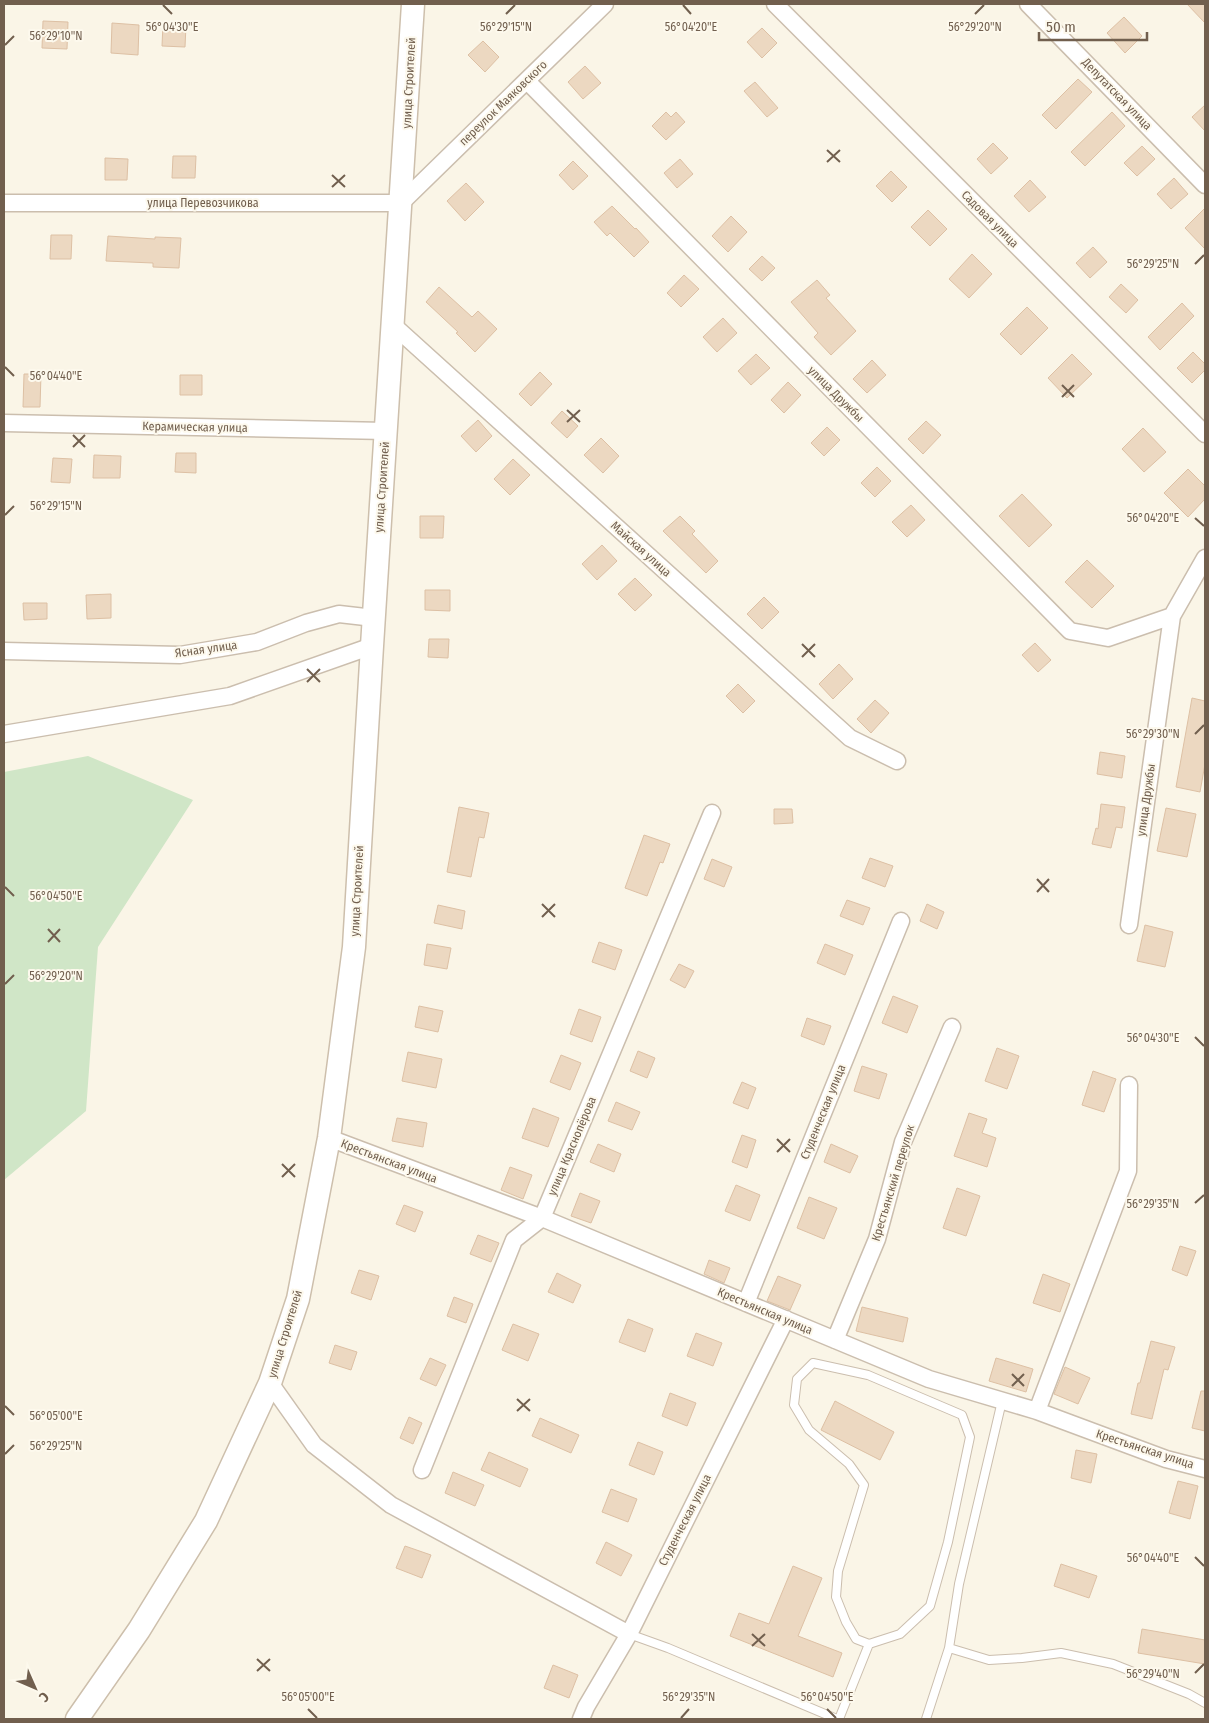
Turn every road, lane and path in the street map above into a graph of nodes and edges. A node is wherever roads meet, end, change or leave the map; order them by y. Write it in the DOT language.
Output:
graph roads {
  1 [pos="413,4"];
  2 [pos="605,4"];
  3 [pos="775,4"];
  4 [pos="1028,4"];
  5 [pos="526,81"];
  6 [pos="1205,185"];
  7 [pos="4,203"];
  8 [pos="401,203"];
  9 [pos="393,325"];
  10 [pos="4,423"];
  11 [pos="386,431"];
  12 [pos="1205,434"];
  13 [pos="1205,558"];
  14 [pos="1172,616"];
  15 [pos="374,618"];
  16 [pos="372,646"];
  17 [pos="4,652"];
  18 [pos="4,734"];
  19 [pos="897,761"];
  20 [pos="712,813"];
  21 [pos="901,922"];
  22 [pos="1129,925"];
  23 [pos="952,1027"];
  24 [pos="1129,1084"];
  25 [pos="330,1138"];
  26 [pos="542,1218"];
  27 [pos="746,1303"];
  28 [pos="786,1319"];
  29 [pos="835,1340"];
  30 [pos="270,1383"];
  31 [pos="1002,1401"];
  32 [pos="1037,1412"];
  33 [pos="1205,1469"];
  34 [pos="422,1470"];
  35 [pos="629,1634"];
  36 [pos="869,1644"];
  37 [pos="949,1648"];
  38 [pos="1205,1703"];
  39 [pos="78,1719"];
  40 [pos="581,1719"];
  41 [pos="838,1719"];
  42 [pos="926,1719"];
  1 -- 8 [label="street, улица Строителей"];
  2 -- 5 [label="street, переулок Маяковского"];
  3 -- 12 [label="street, Садовая улица"];
  4 -- 6 [label="street, Депутатская улица"];
  5 -- 8 [label="street, переулок Маяковского"];
  5 -- 14 [label="street, улица Дружбы"];
  7 -- 8 [label="street, улица Перевозчикова"];
  8 -- 9 [label="street, улица Строителей"];
  9 -- 11 [label="street, улица Строителей"];
  9 -- 19 [label="street, Майская улица"];
  10 -- 11 [label="street, Керамическая улица"];
  11 -- 15 [label="street, улица Строителей"];
  13 -- 14 [label="street, улица Дружбы"];
  14 -- 22 [label="street, улица Дружбы"];
  15 -- 16 [label="street, улица Строителей"];
  15 -- 17 [label="street, Ясная улица"];
  16 -- 18 [label="street"];
  16 -- 25 [label="street, улица Строителей"];
  20 -- 26 [label="street, улица Краснопёрова"];
  21 -- 27 [label="street, Студенческая улица"];
  23 -- 29 [label="street, Крестьянский переулок"];
  24 -- 32 [label="street"];
  25 -- 26 [label="street, Крестьянская улица"];
  25 -- 30 [label="street, улица Строителей"];
  26 -- 27 [label="street, Крестьянская улица"];
  26 -- 34 [label="street, улица Краснопёрова"];
  27 -- 28 [label="street, Крестьянская улица"];
  28 -- 29 [label="street, Крестьянская улица"];
  28 -- 35 [label="street, Студенческая улица"];
  29 -- 31 [label="street, Крестьянская улица"];
  30 -- 35 [label="street"];
  30 -- 39 [label="street, улица Строителей"];
  31 -- 32 [label="street, Крестьянская улица"];
  31 -- 37 [label="lane"];
  32 -- 33 [label="street, Крестьянская улица"];
  35 -- 40 [label="street, Студенческая улица"];
  35 -- 41 [label="lane"];
  36 -- 36 [label="lane"];
  36 -- 41 [label="lane"];
  37 -- 38 [label="lane"];
  37 -- 42 [label="lane"];
}
